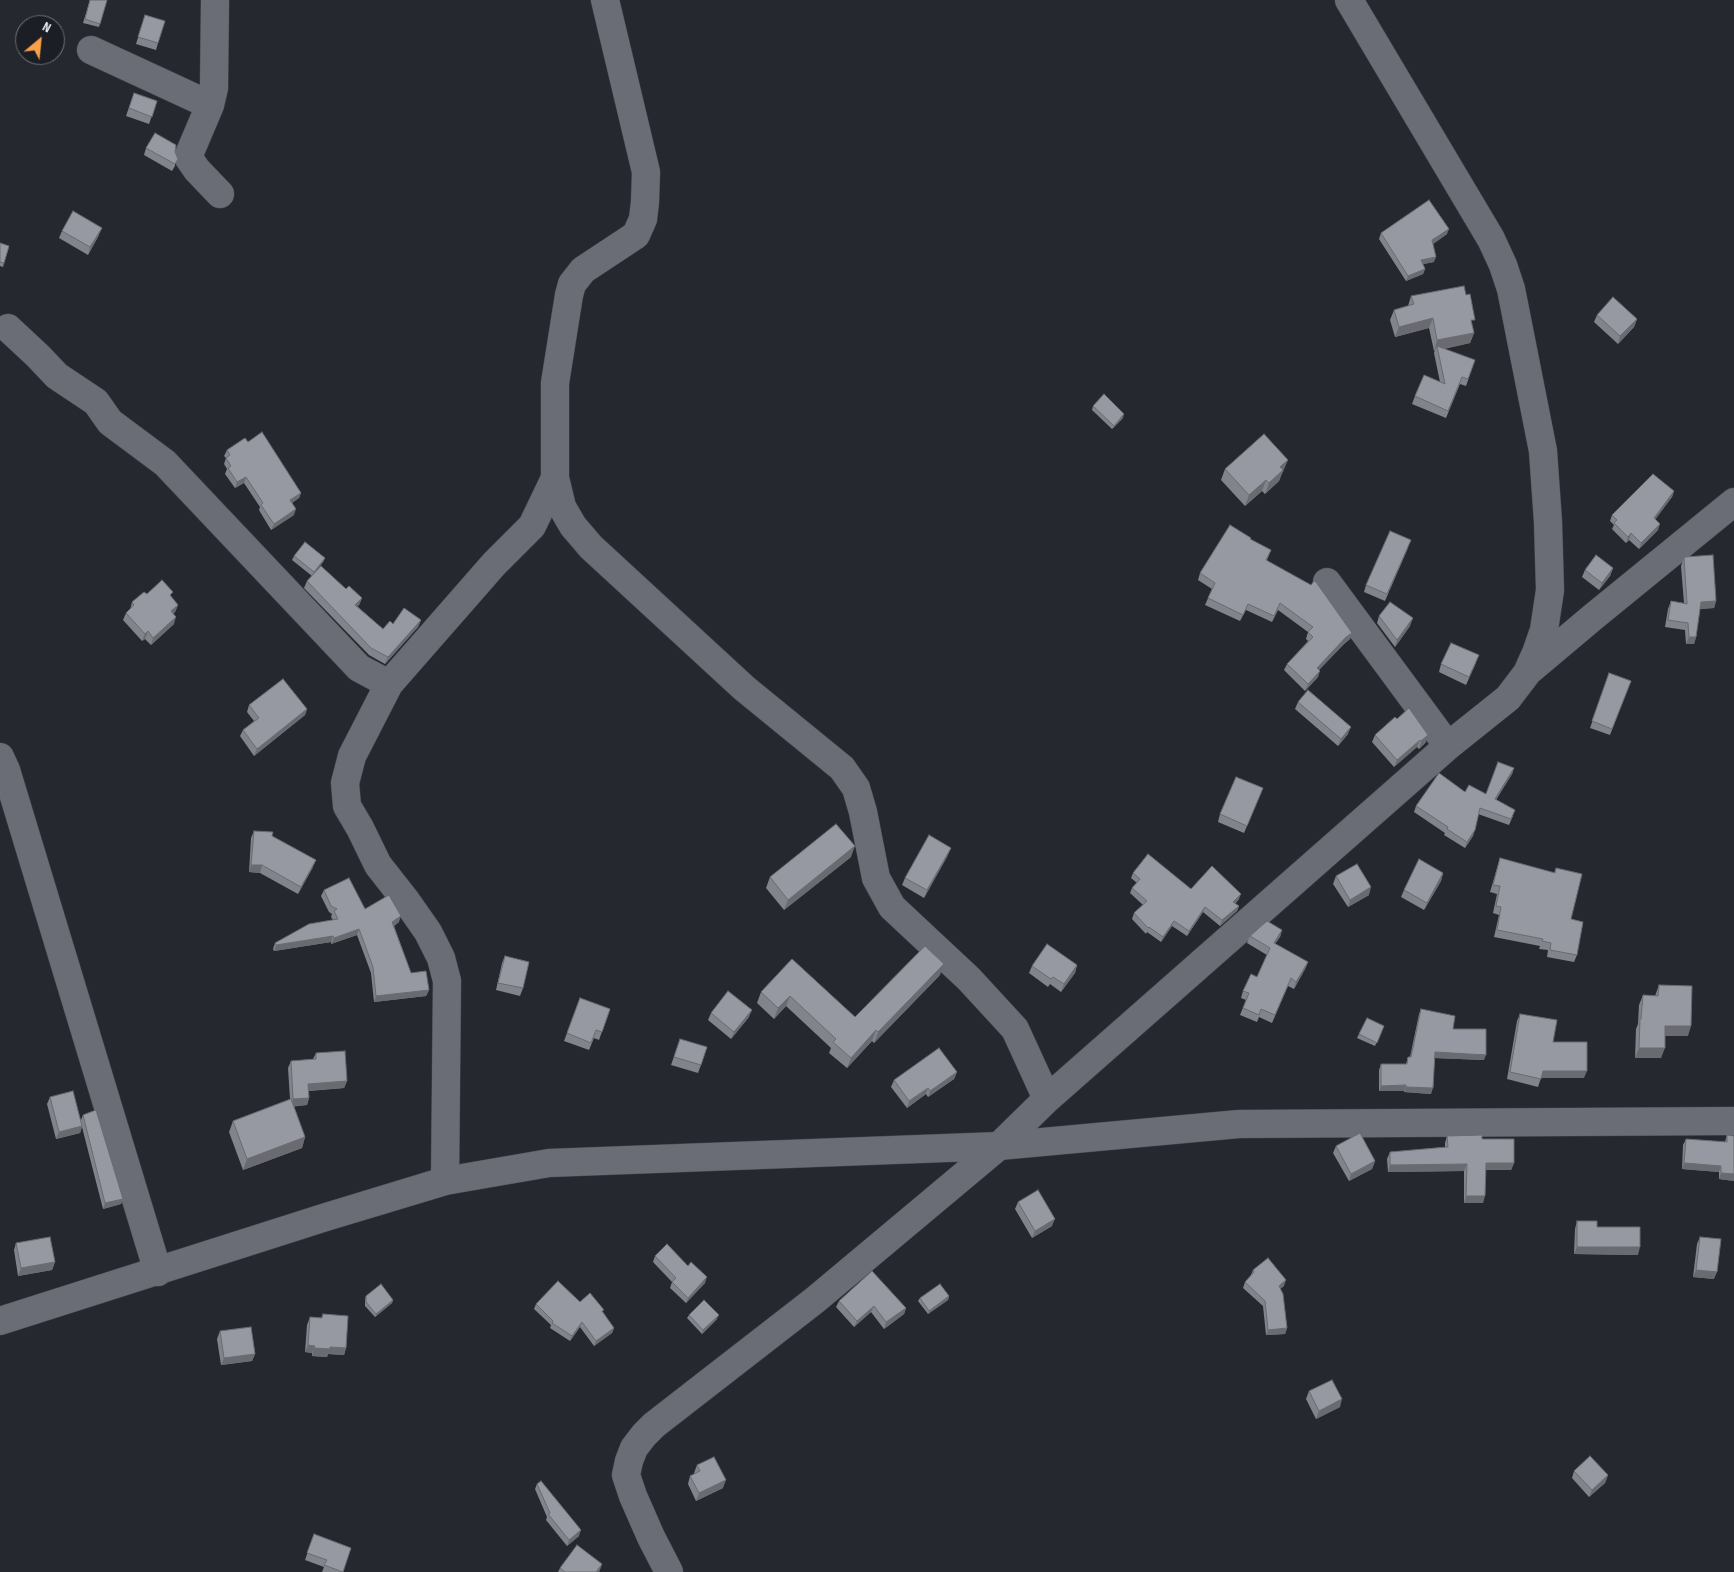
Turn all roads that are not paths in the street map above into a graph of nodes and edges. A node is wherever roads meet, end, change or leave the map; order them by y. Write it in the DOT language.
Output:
graph roads {
  1 [pos="215,0"];
  2 [pos="605,0"];
  3 [pos="1349,0"];
  4 [pos="91,50"];
  5 [pos="210,105"];
  6 [pos="220,194"];
  7 [pos="8,328"];
  8 [pos="555,478"];
  9 [pos="1734,502"];
  10 [pos="1327,582"];
  11 [pos="1527,673"];
  12 [pos="389,684"];
  13 [pos="1448,746"];
  14 [pos="0,757"];
  15 [pos="1047,1099"];
  16 [pos="1734,1121"];
  17 [pos="999,1146"];
  18 [pos="445,1181"];
  19 [pos="158,1272"];
  20 [pos="0,1321"];
  21 [pos="669,1572"];
  1 -- 5 [label="street"];
  2 -- 8 [label="street"];
  3 -- 11 [label="street"];
  4 -- 5 [label="street"];
  5 -- 6 [label="street"];
  7 -- 12 [label="street"];
  8 -- 12 [label="street"];
  8 -- 15 [label="street"];
  9 -- 11 [label="street"];
  10 -- 13 [label="street"];
  11 -- 13 [label="street"];
  12 -- 18 [label="street"];
  13 -- 15 [label="street"];
  14 -- 19 [label="street"];
  15 -- 17 [label="street"];
  16 -- 17 [label="street"];
  17 -- 18 [label="street"];
  17 -- 21 [label="street"];
  18 -- 19 [label="street"];
  19 -- 20 [label="street"];
}
